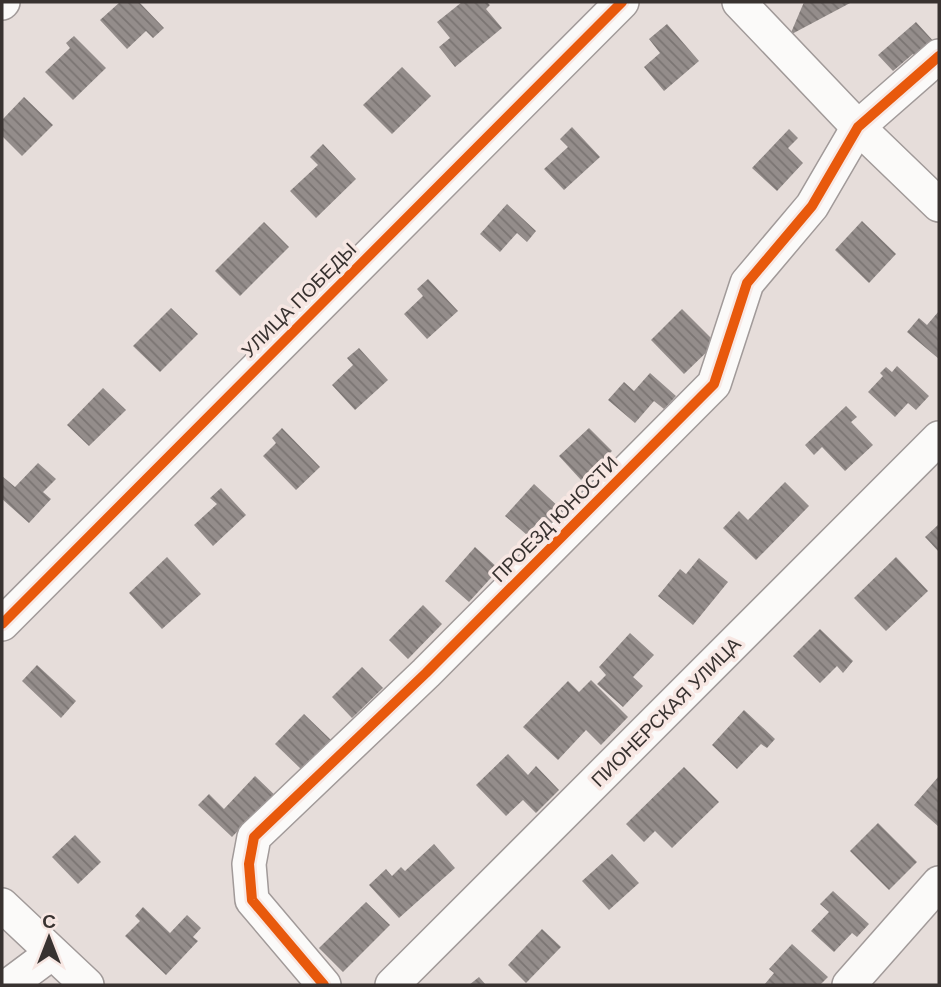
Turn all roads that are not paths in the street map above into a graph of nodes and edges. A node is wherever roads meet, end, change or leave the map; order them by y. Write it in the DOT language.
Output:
graph roads {
  1 [pos="622,2"];
  2 [pos="739,2"];
  3 [pos="939,56"];
  4 [pos="858,127"];
  5 [pos="939,205"];
  6 [pos="939,438"];
  7 [pos="2,624"];
  8 [pos="939,883"];
  9 [pos="2,905"];
  10 [pos="52,953"];
  11 [pos="9,985"];
  12 [pos="86,985"];
  13 [pos="324,985"];
  14 [pos="392,985"];
  15 [pos="849,985"];
  1 -- 7 [label="street, УЛИЦА ПОБЕДЫ"];
  2 -- 4 [label="street"];
  3 -- 4 [label="street, ПРОЕЗД ЮНОСТИ"];
  4 -- 5 [label="street"];
  4 -- 13 [label="street, ПРОЕЗД ЮНОСТИ"];
  6 -- 14 [label="street, ПИОНЕРСКАЯ УЛИЦА"];
  8 -- 15 [label="street"];
  9 -- 10 [label="street"];
  10 -- 11 [label="street"];
  10 -- 12 [label="street"];
}
